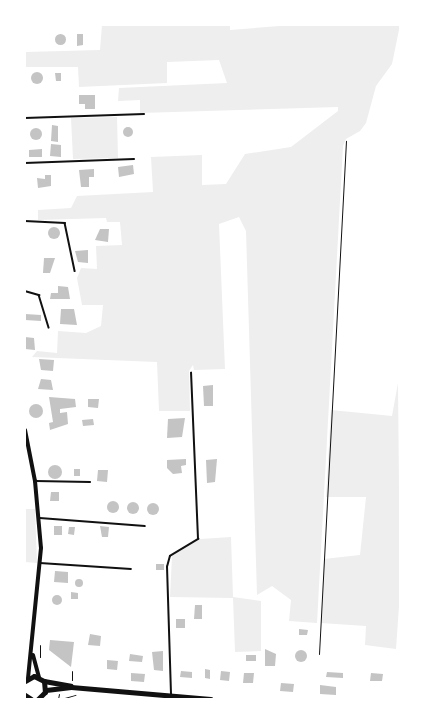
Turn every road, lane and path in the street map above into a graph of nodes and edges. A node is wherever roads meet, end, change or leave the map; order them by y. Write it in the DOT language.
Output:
graph roads {
  1 [pos="144,114"];
  2 [pos="25,118"];
  3 [pos="346,141"];
  4 [pos="134,159"];
  5 [pos="25,163"];
  6 [pos="25,221"];
  7 [pos="75,271"];
  8 [pos="25,291"];
  9 [pos="49,327"];
  10 [pos="191,373"];
  11 [pos="25,430"];
  12 [pos="35,481"];
  13 [pos="90,482"];
  14 [pos="40,518"];
  15 [pos="145,526"];
  16 [pos="40,563"];
  17 [pos="131,569"];
  18 [pos="40,645"];
  19 [pos="319,654"];
  20 [pos="33,655"];
  21 [pos="40,662"];
  22 [pos="72,671"];
  23 [pos="39,677"];
  24 [pos="26,680"];
  25 [pos="72,680"];
  26 [pos="44,681"];
  27 [pos="72,687"];
  28 [pos="46,690"];
  29 [pos="75,695"];
  30 [pos="171,696"];
  31 [pos="192,698"];
  32 [pos="39,699"];
  33 [pos="61,699"];
  34 [pos="210,699"];
  1 -- 2 [label="lane"];
  3 -- 19 [label="path"];
  4 -- 5 [label="lane"];
  6 -- 7 [label="lane"];
  8 -- 9 [label="lane"];
  10 -- 30 [label="lane"];
  11 -- 12 [label="street"];
  12 -- 13 [label="lane"];
  12 -- 14 [label="street"];
  14 -- 15 [label="lane"];
  14 -- 16 [label="street"];
  16 -- 17 [label="lane"];
  16 -- 20 [label="street"];
  18 -- 21 [label="path"];
  20 -- 23 [label="street"];
  20 -- 24 [label="street"];
  22 -- 25 [label="path"];
  23 -- 24 [label="main road"];
  23 -- 26 [label="main road"];
  26 -- 27 [label="main road"];
  26 -- 28 [label="main road"];
  27 -- 28 [label="main road"];
  27 -- 30 [label="main road"];
  28 -- 32 [label="main road"];
  29 -- 33 [label="path"];
  30 -- 31 [label="main road"];
  31 -- 34 [label="main road"];
}
